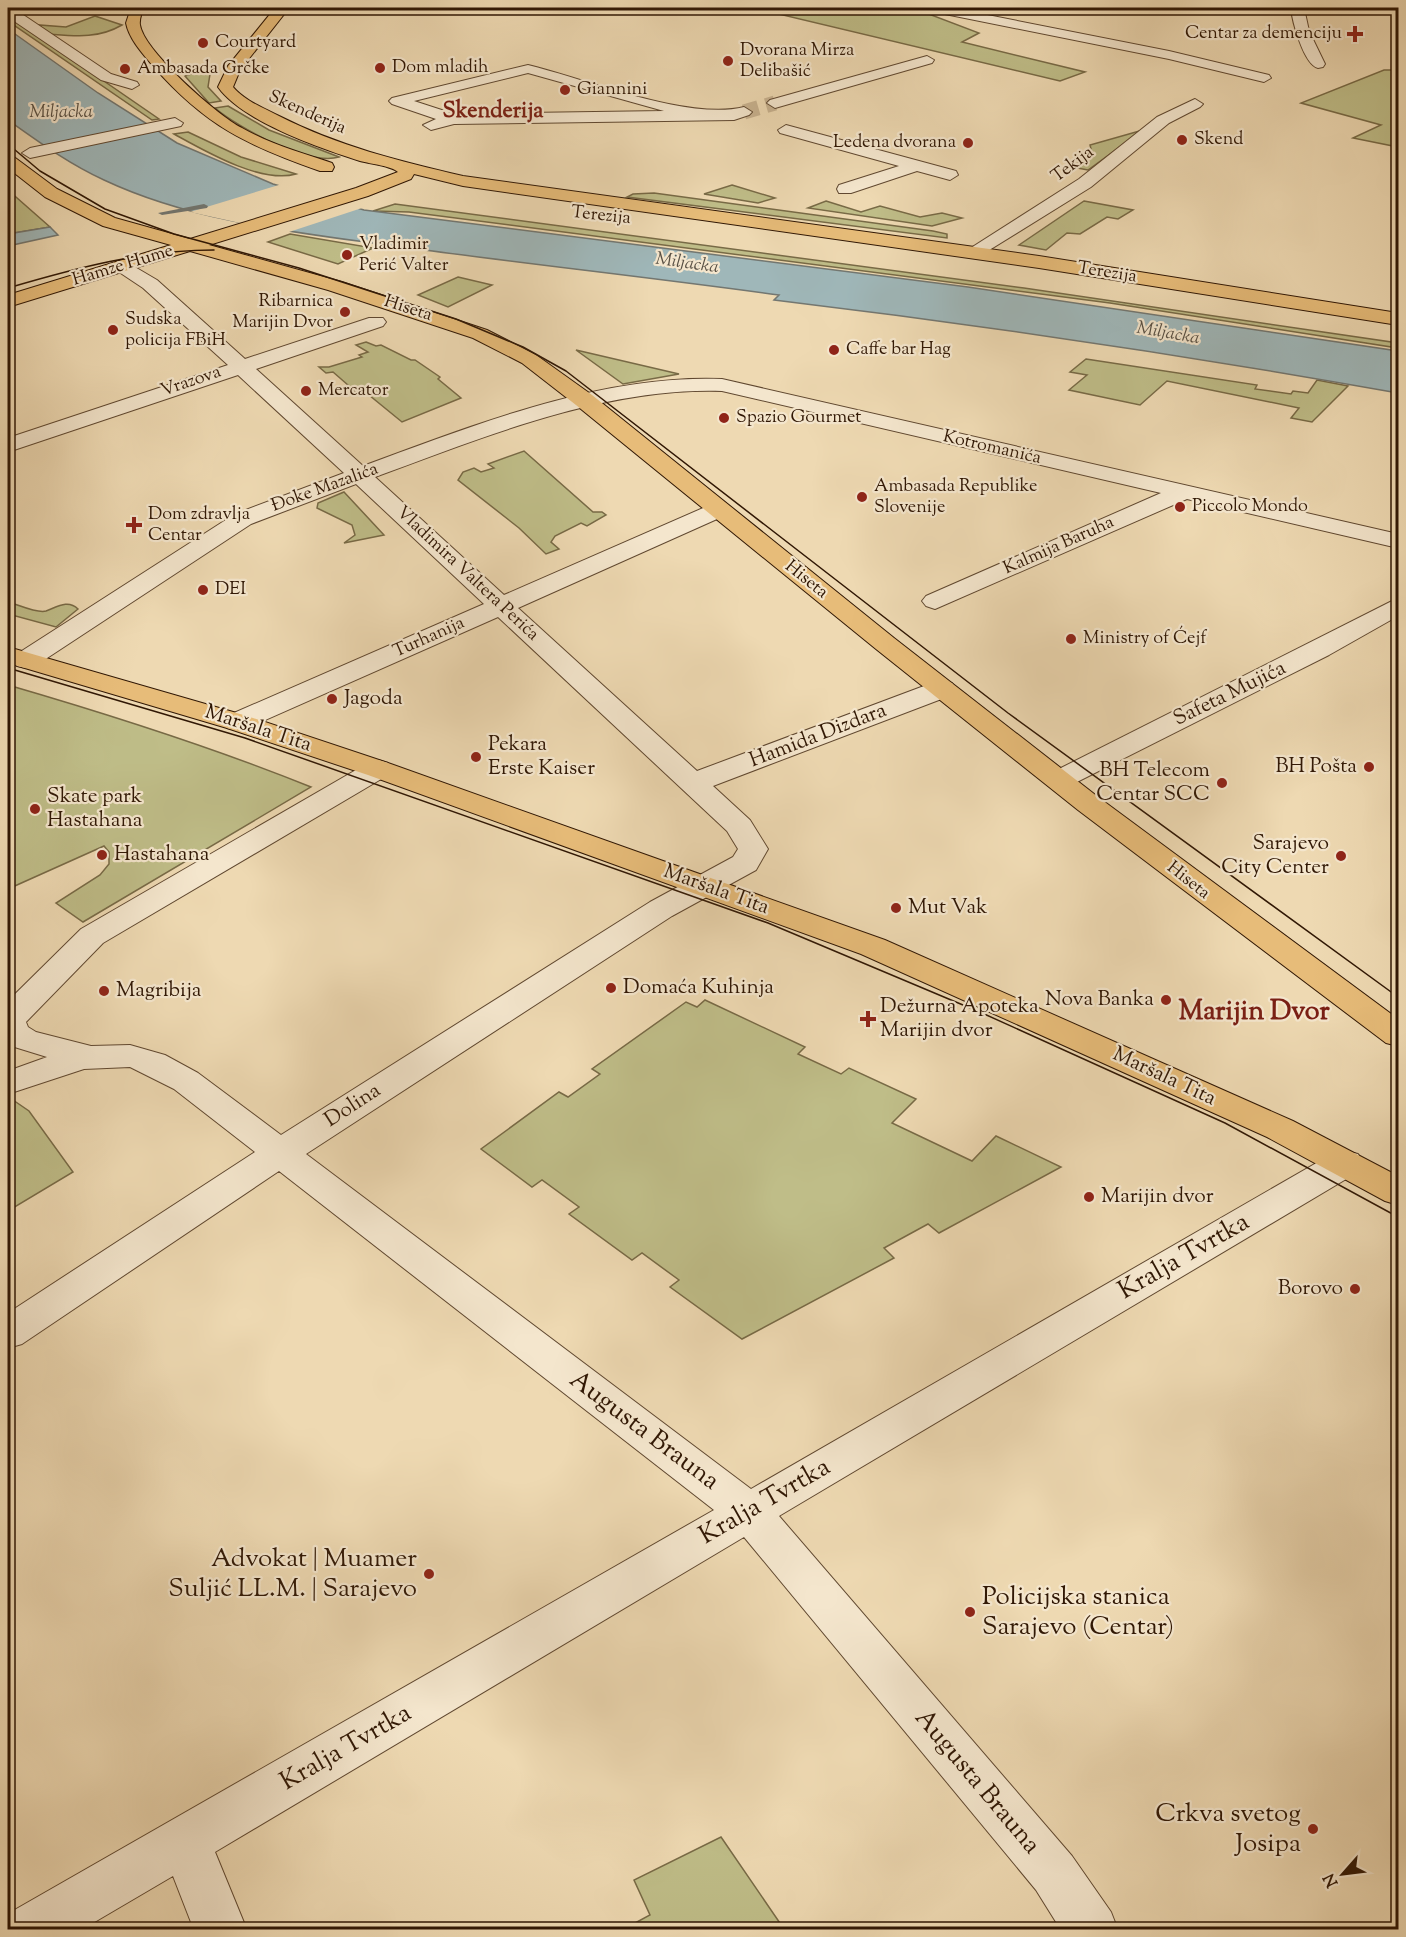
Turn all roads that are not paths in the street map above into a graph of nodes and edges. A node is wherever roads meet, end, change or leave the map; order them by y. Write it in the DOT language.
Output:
graph roads {
  1 [pos="137,8"];
  2 [pos="282,8"];
  3 [pos="935,8"];
  4 [pos="1298,8"];
  5 [pos="1393,8"];
  6 [pos="1398,9"];
  7 [pos="8,11"];
  8 [pos="927,60"];
  9 [pos="1318,64"];
  10 [pos="908,65"];
  11 [pos="232,69"];
  12 [pos="213,70"];
  13 [pos="190,71"];
  14 [pos="940,73"];
  15 [pos="171,75"];
  16 [pos="1264,78"];
  17 [pos="132,85"];
  18 [pos="775,103"];
  19 [pos="1195,104"];
  20 [pos="572,109"];
  21 [pos="694,115"];
  22 [pos="538,118"];
  23 [pos="453,119"];
  24 [pos="167,125"];
  25 [pos="412,130"];
  26 [pos="30,153"];
  27 [pos="8,160"];
  28 [pos="916,166"];
  29 [pos="408,168"];
  30 [pos="339,171"];
  31 [pos="950,175"];
  32 [pos="359,176"];
  33 [pos="390,182"];
  34 [pos="845,189"];
  35 [pos="815,232"];
  36 [pos="158,237"];
  37 [pos="191,245"];
  38 [pos="972,253"];
  39 [pos="120,257"];
  40 [pos="8,301"];
  41 [pos="1398,319"];
  42 [pos="376,322"];
  43 [pos="241,366"];
  44 [pos="584,400"];
  45 [pos="8,445"];
  46 [pos="360,475"];
  47 [pos="1184,492"];
  48 [pos="718,510"];
  49 [pos="1398,541"];
  50 [pos="935,601"];
  51 [pos="1398,606"];
  52 [pos="503,607"];
  53 [pos="16,657"];
  54 [pos="942,689"];
  55 [pos="237,722"];
  56 [pos="378,769"];
  57 [pos="1059,780"];
  58 [pos="693,783"];
  59 [pos="703,885"];
  60 [pos="1398,1035"];
  61 [pos="93,1057"];
  62 [pos="8,1083"];
  63 [pos="280,1153"];
  64 [pos="1345,1163"];
  65 [pos="1398,1192"];
  66 [pos="8,1333"];
  67 [pos="749,1512"];
  68 [pos="185,1842"];
  69 [pos="30,1929"];
  70 [pos="221,1929"];
  71 [pos="1092,1929"];
  1 -- 15 [label="main road"];
  2 -- 11 [label="main road"];
  3 -- 16 [label="street"];
  4 -- 9 [label="street"];
  5 -- 6 [label="main road"];
  7 -- 17 [label="street"];
  8 -- 10 [label="street"];
  10 -- 14 [label="street"];
  10 -- 18 [label="street"];
  11 -- 12 [label="main road"];
  11 -- 29 [label="main road, Skenderija"];
  13 -- 15 [label="main road"];
  15 -- 30 [label="main road"];
  19 -- 38 [label="street, Tekija"];
  20 -- 22 [label="street"];
  21 -- 22 [label="street"];
  21 -- 23 [label="street"];
  21 -- 28 [label="street"];
  22 -- 23 [label="street"];
  23 -- 25 [label="street"];
  24 -- 26 [label="street"];
  27 -- 36 [label="main road, Hiseta"];
  28 -- 31 [label="street"];
  28 -- 34 [label="street"];
  29 -- 32 [label="main road"];
  29 -- 33 [label="main road"];
  29 -- 35 [label="main road, Terezija"];
  32 -- 33 [label="main road, Terezija"];
  32 -- 36 [label="main road, Hamze Hume"];
  33 -- 35 [label="main road, Terezija"];
  33 -- 37 [label="main road, Hamze Hume"];
  35 -- 38 [label="main road, Terezija"];
  36 -- 37 [label="main road, Hiseta"];
  36 -- 39 [label="main road, Hamze Hume"];
  37 -- 39 [label="main road, Hamze Hume"];
  37 -- 44 [label="main road, Hiseta"];
  38 -- 41 [label="main road, Terezija"];
  39 -- 40 [label="main road, Hamze Hume"];
  39 -- 43 [label="street, Vladimira Valtera Perića"];
  42 -- 43 [label="street, Vrazova"];
  43 -- 45 [label="street, Vrazova"];
  43 -- 46 [label="street, Vladimira Valtera Perića"];
  44 -- 46 [label="street, Đoke Mazalića"];
  44 -- 47 [label="street, Kotromanića"];
  44 -- 48 [label="main road, Hiseta"];
  46 -- 52 [label="street, Vladimira Valtera Perića"];
  46 -- 53 [label="street, Đoke Mazalića"];
  47 -- 49 [label="street, Kotromanića"];
  47 -- 50 [label="street, Kalmija Baruha"];
  48 -- 52 [label="street, Turhanija"];
  48 -- 54 [label="main road, Hiseta"];
  51 -- 57 [label="street, Safeta Mujića"];
  52 -- 55 [label="street, Turhanija"];
  52 -- 58 [label="street, Vladimira Valtera Perića"];
  53 -- 55 [label="main road, Maršala Tita"];
  54 -- 57 [label="main road, Hiseta"];
  54 -- 58 [label="street, Hamida Dizdara"];
  55 -- 56 [label="main road, Maršala Tita"];
  56 -- 59 [label="main road, Maršala Tita"];
  56 -- 61 [label="street"];
  57 -- 60 [label="main road, Hiseta"];
  58 -- 59 [label="street, Vladimira Valtera Perića"];
  59 -- 63 [label="street, Dolina"];
  59 -- 64 [label="main road, Maršala Tita"];
  61 -- 62 [label="street"];
  61 -- 63 [label="street"];
  63 -- 66 [label="street, Dolina"];
  63 -- 67 [label="street, Augusta Brauna"];
  64 -- 65 [label="main road, Maršala Tita"];
  64 -- 67 [label="street, Kralja Tvrtka"];
  67 -- 68 [label="street, Kralja Tvrtka"];
  67 -- 71 [label="street, Augusta Brauna"];
  68 -- 69 [label="street, Kralja Tvrtka"];
  68 -- 70 [label="street"];
}
